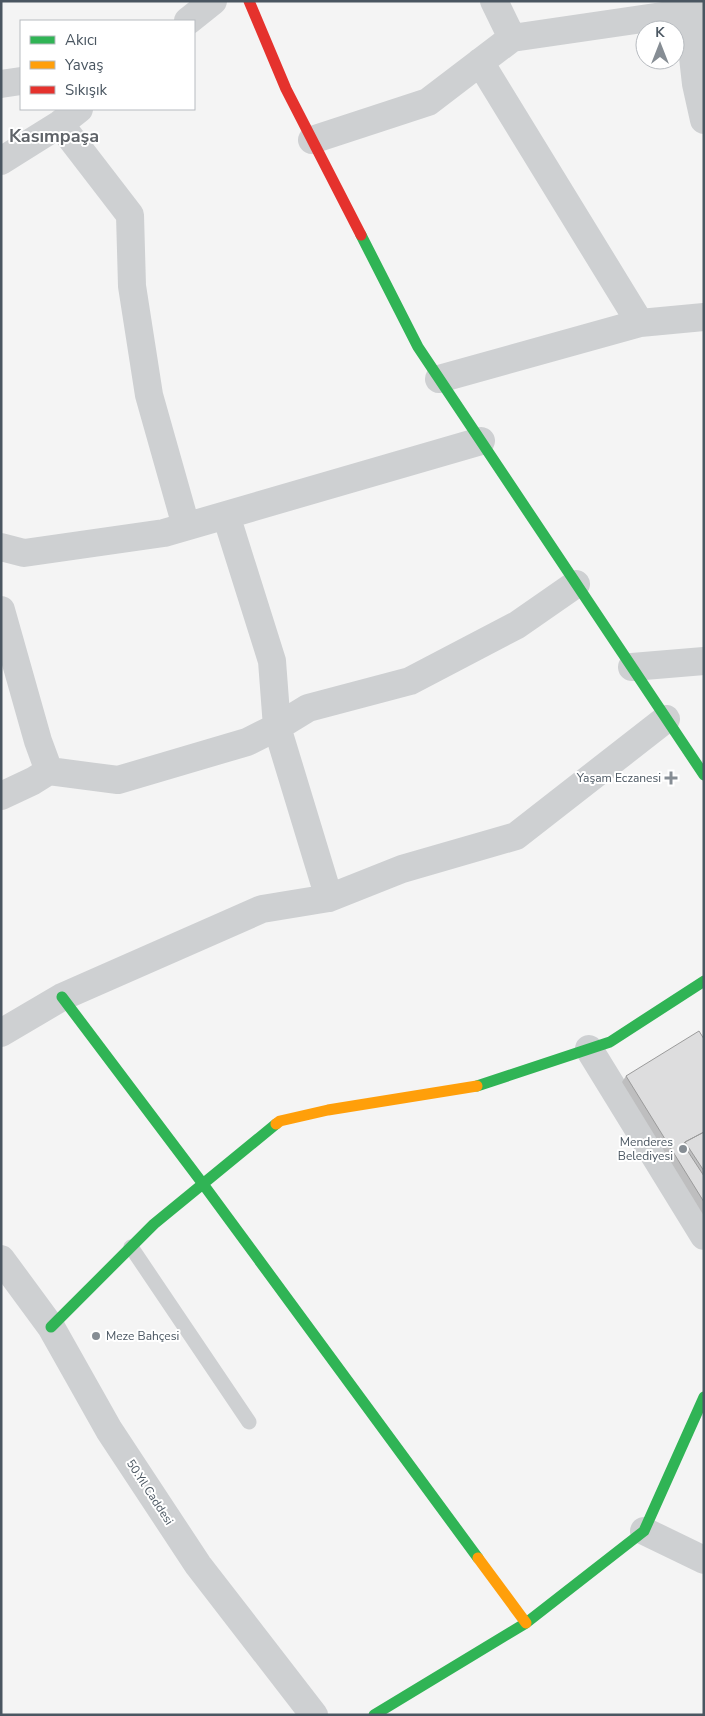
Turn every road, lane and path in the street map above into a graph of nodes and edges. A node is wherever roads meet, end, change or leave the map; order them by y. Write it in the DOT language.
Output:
graph roads {
  1 [pos="213,1"];
  2 [pos="249,1"];
  3 [pos="494,1"];
  4 [pos="696,12"];
  5 [pos="189,20"];
  6 [pos="512,38"];
  7 [pos="480,62"];
  8 [pos="20,81"];
  9 [pos="1,84"];
  10 [pos="70,116"];
  11 [pos="704,120"];
  12 [pos="312,140"];
  13 [pos="1,161"];
  14 [pos="704,317"];
  15 [pos="640,322"];
  16 [pos="439,379"];
  17 [pos="481,442"];
  18 [pos="226,515"];
  19 [pos="186,526"];
  20 [pos="1,547"];
  21 [pos="576,584"];
  22 [pos="1,610"];
  23 [pos="704,661"];
  24 [pos="632,667"];
  25 [pos="666,719"];
  26 [pos="277,727"];
  27 [pos="49,770"];
  28 [pos="704,775"];
  29 [pos="1,796"];
  30 [pos="329,898"];
  31 [pos="704,981"];
  32 [pos="62,997"];
  33 [pos="1,1033"];
  34 [pos="589,1049"];
  35 [pos="204,1184"];
  36 [pos="704,1236"];
  37 [pos="131,1247"];
  38 [pos="1,1259"];
  39 [pos="51,1327"];
  40 [pos="704,1396"];
  41 [pos="249,1422"];
  42 [pos="644,1531"];
  43 [pos="704,1560"];
  44 [pos="526,1623"];
  45 [pos="314,1715"];
  46 [pos="374,1715"];
  1 -- 5 [label="street"];
  2 -- 12 [label="street"];
  3 -- 6 [label="street"];
  4 -- 6 [label="street"];
  4 -- 11 [label="street"];
  6 -- 7 [label="street"];
  7 -- 12 [label="street"];
  7 -- 15 [label="street"];
  8 -- 9 [label="street"];
  10 -- 13 [label="street"];
  10 -- 19 [label="street"];
  12 -- 16 [label="street"];
  14 -- 15 [label="street"];
  15 -- 16 [label="street"];
  16 -- 17 [label="street"];
  17 -- 18 [label="street"];
  17 -- 21 [label="street"];
  18 -- 19 [label="street"];
  18 -- 26 [label="street"];
  19 -- 20 [label="street"];
  21 -- 24 [label="street"];
  21 -- 26 [label="street"];
  22 -- 27 [label="street"];
  23 -- 24 [label="street"];
  24 -- 25 [label="street"];
  25 -- 28 [label="street"];
  25 -- 30 [label="street"];
  26 -- 27 [label="street"];
  26 -- 30 [label="street"];
  27 -- 29 [label="street"];
  30 -- 32 [label="street"];
  31 -- 34 [label="street"];
  32 -- 33 [label="street"];
  32 -- 35 [label="street"];
  34 -- 35 [label="street"];
  34 -- 36 [label="street"];
  35 -- 37 [label="street"];
  35 -- 44 [label="street"];
  37 -- 39 [label="street"];
  37 -- 41 [label="lane"];
  38 -- 39 [label="street, 50.Yıl Caddesi"];
  39 -- 45 [label="street, 50.Yıl Caddesi"];
  40 -- 42 [label="street"];
  42 -- 43 [label="street"];
  42 -- 44 [label="street"];
  44 -- 46 [label="street"];
}
